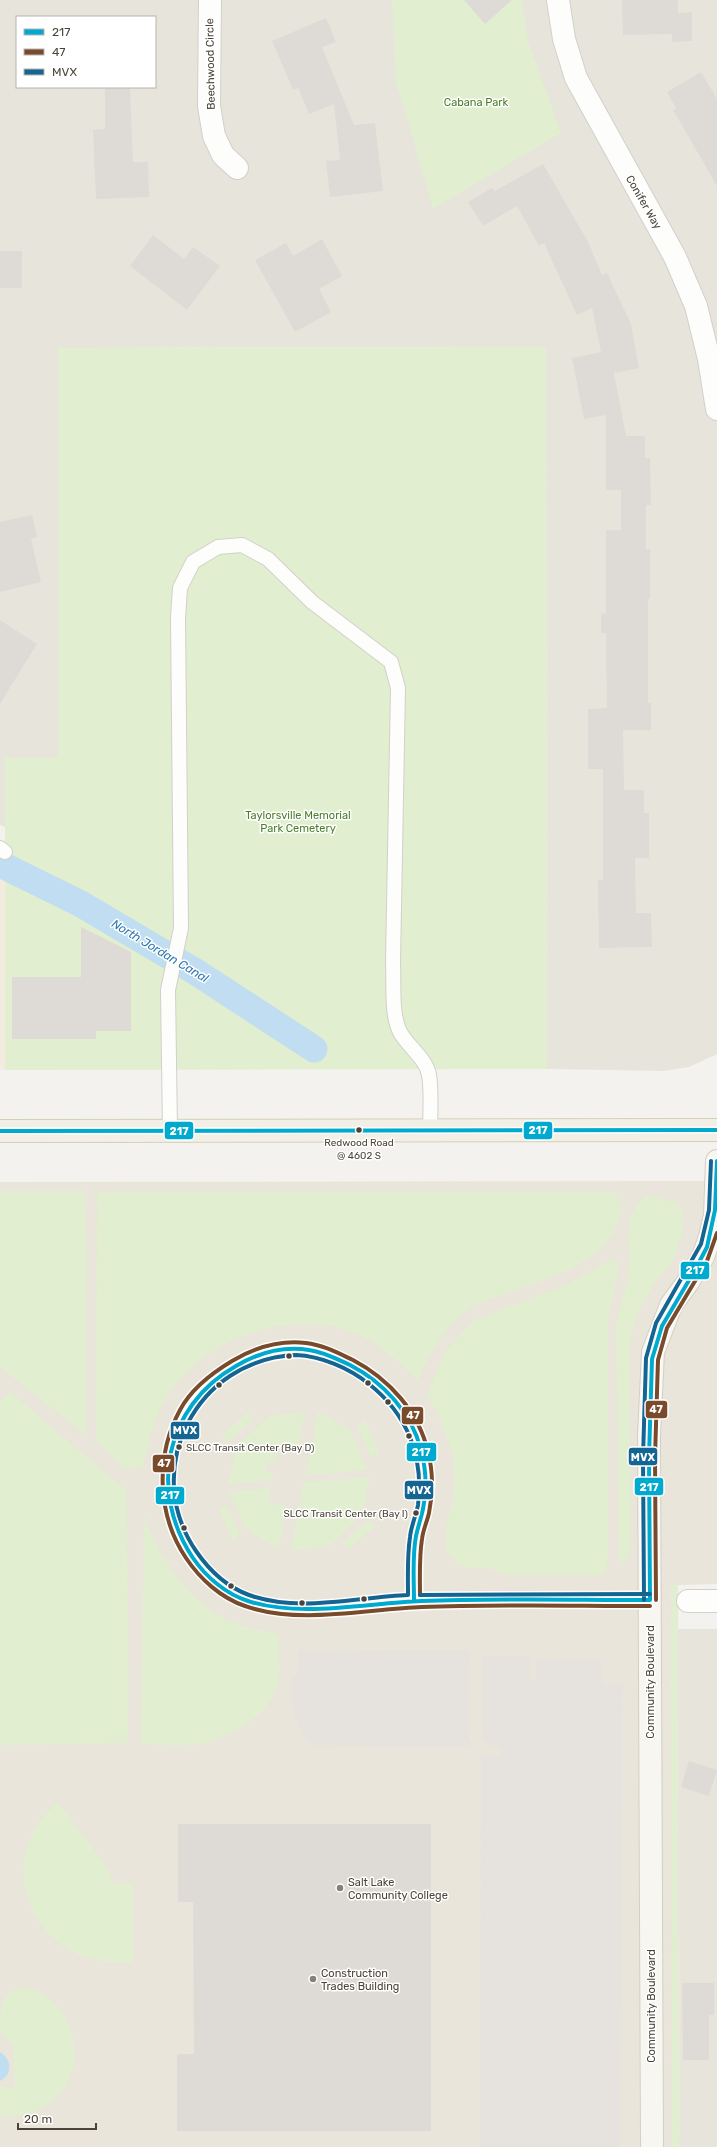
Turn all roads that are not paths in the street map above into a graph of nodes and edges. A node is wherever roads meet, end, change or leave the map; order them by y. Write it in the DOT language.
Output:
graph roads {
  1 [pos="210,0"];
  2 [pos="558,0"];
  3 [pos="237,168"];
  4 [pos="717,409"];
  5 [pos="717,1130"];
  6 [pos="0,1131"];
  7 [pos="170,1131"];
  8 [pos="430,1131"];
  9 [pos="717,1160"];
  10 [pos="650,1600"];
  11 [pos="414,1601"];
  12 [pos="688,1601"];
  13 [pos="717,1601"];
  14 [pos="652,2147"];
  1 -- 3 [label="street, Beechwood Circle"];
  2 -- 4 [label="street, Conifer Way"];
  5 -- 8 [label="main road"];
  6 -- 7 [label="main road"];
  7 -- 8 [label="main road"];
  7 -- 8 [label="lane"];
  9 -- 10 [label="street, Community Boulevard"];
  10 -- 11 [label="lane"];
  10 -- 14 [label="street, Community Boulevard"];
  11 -- 11 [label="lane"];
  12 -- 13 [label="street"];
}
